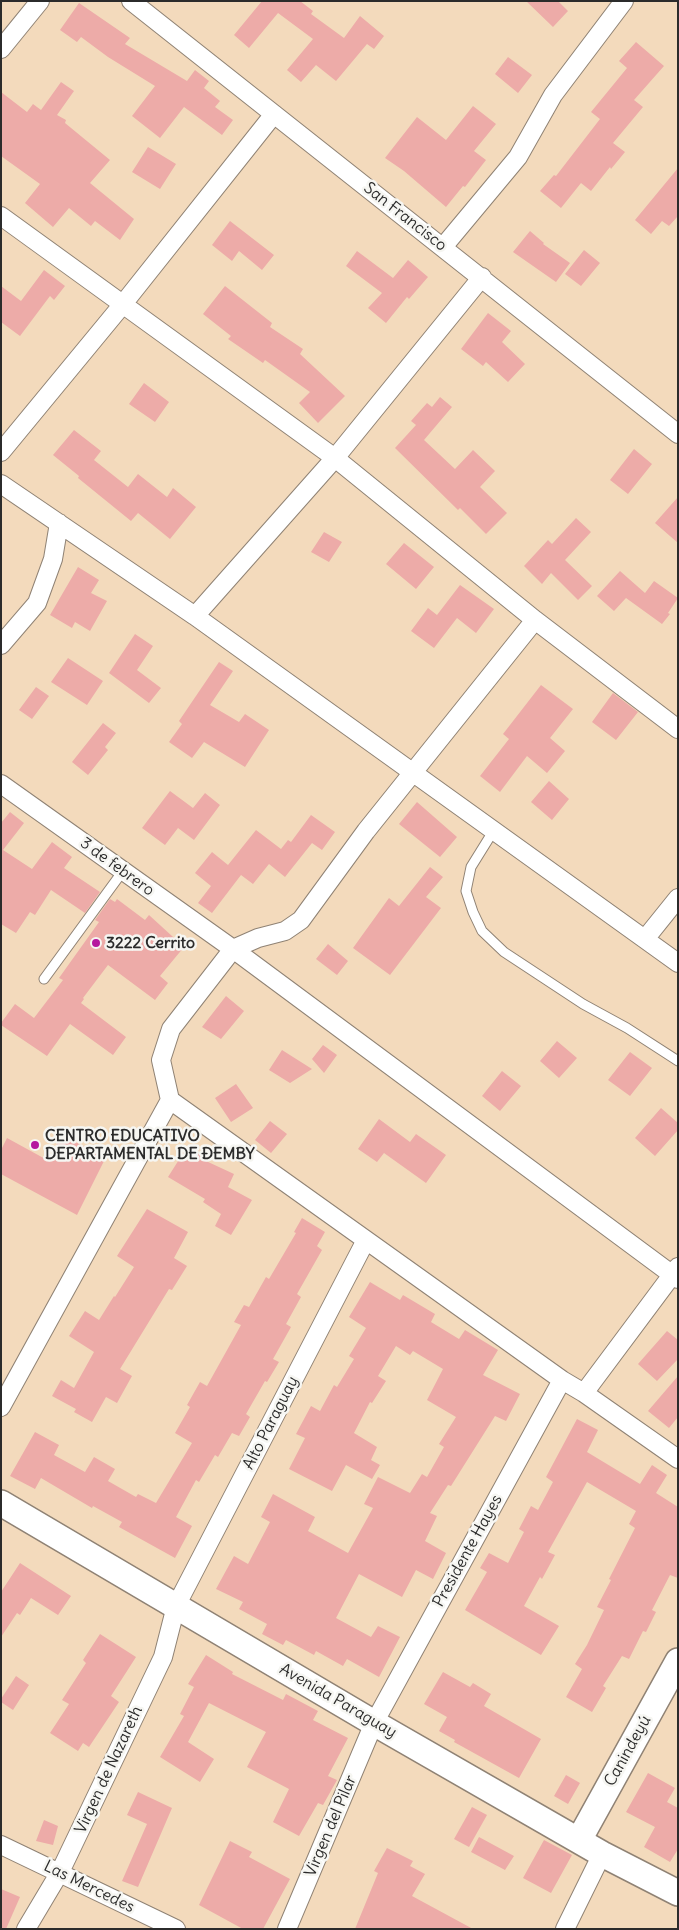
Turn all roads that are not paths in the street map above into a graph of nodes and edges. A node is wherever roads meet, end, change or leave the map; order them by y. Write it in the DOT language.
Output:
graph roads {
  1 [pos="40,1"];
  2 [pos="131,1"];
  3 [pos="624,1"];
  4 [pos="1,48"];
  5 [pos="274,114"];
  6 [pos="1,216"];
  7 [pos="443,247"];
  8 [pos="482,277"];
  9 [pos="124,304"];
  10 [pos="678,434"];
  11 [pos="1,452"];
  12 [pos="335,458"];
  13 [pos="1,484"];
  14 [pos="59,523"];
  15 [pos="195,616"];
  16 [pos="535,620"];
  17 [pos="1,645"];
  18 [pos="678,729"];
  19 [pos="413,772"];
  20 [pos="1,784"];
  21 [pos="494,830"];
  22 [pos="123,871"];
  23 [pos="678,898"];
  24 [pos="645,939"];
  25 [pos="233,949"];
  26 [pos="678,962"];
  27 [pos="44,979"];
  28 [pos="678,1061"];
  29 [pos="170,1100"];
  30 [pos="366,1240"];
  31 [pos="676,1273"];
  32 [pos="562,1380"];
  33 [pos="584,1393"];
  34 [pos="1,1407"];
  35 [pos="678,1459"];
  36 [pos="1,1502"];
  37 [pos="176,1606"];
  38 [pos="678,1661"];
  39 [pos="374,1723"];
  40 [pos="579,1840"];
  41 [pos="1,1845"];
  42 [pos="602,1854"];
  43 [pos="60,1872"];
  44 [pos="678,1893"];
  45 [pos="26,1929"];
  46 [pos="176,1929"];
  47 [pos="287,1929"];
  48 [pos="565,1929"];
  1 -- 4 [label="street"];
  2 -- 5 [label="street, San Francisco"];
  3 -- 7 [label="street"];
  5 -- 7 [label="street, San Francisco"];
  5 -- 9 [label="street"];
  6 -- 9 [label="street"];
  7 -- 8 [label="street, San Francisco"];
  8 -- 10 [label="street, San Francisco"];
  8 -- 12 [label="street"];
  9 -- 11 [label="street"];
  9 -- 12 [label="street"];
  12 -- 15 [label="street"];
  12 -- 16 [label="street"];
  13 -- 14 [label="street"];
  14 -- 15 [label="street"];
  14 -- 17 [label="street"];
  15 -- 19 [label="street"];
  16 -- 18 [label="street"];
  16 -- 19 [label="street"];
  19 -- 21 [label="street"];
  19 -- 25 [label="street"];
  20 -- 22 [label="street, 3 de febrero"];
  21 -- 24 [label="street"];
  21 -- 28 [label="lane"];
  22 -- 25 [label="street, 3 de febrero"];
  22 -- 27 [label="lane"];
  23 -- 24 [label="street"];
  24 -- 26 [label="street"];
  25 -- 29 [label="street"];
  25 -- 31 [label="street, 3 de febrero"];
  29 -- 30 [label="street"];
  29 -- 34 [label="street"];
  30 -- 32 [label="street"];
  30 -- 37 [label="street, Alto Paraguay"];
  31 -- 33 [label="street"];
  32 -- 33 [label="street"];
  32 -- 39 [label="street, Presidente Hayes"];
  33 -- 35 [label="street"];
  36 -- 37 [label="street, Avenida Paraguay"];
  37 -- 39 [label="street, Avenida Paraguay"];
  37 -- 43 [label="street, Virgen de Nazareth"];
  38 -- 40 [label="street, Canindeyú"];
  39 -- 40 [label="street, Avenida Paraguay"];
  39 -- 47 [label="street, Virgen del Pilar"];
  40 -- 42 [label="street, Avenida Paraguay"];
  41 -- 43 [label="street, Las Mercedes"];
  42 -- 44 [label="street, Avenida Paraguay"];
  42 -- 48 [label="street"];
  43 -- 45 [label="street, Virgen de Nazareth"];
  43 -- 46 [label="street, Las Mercedes"];
}
